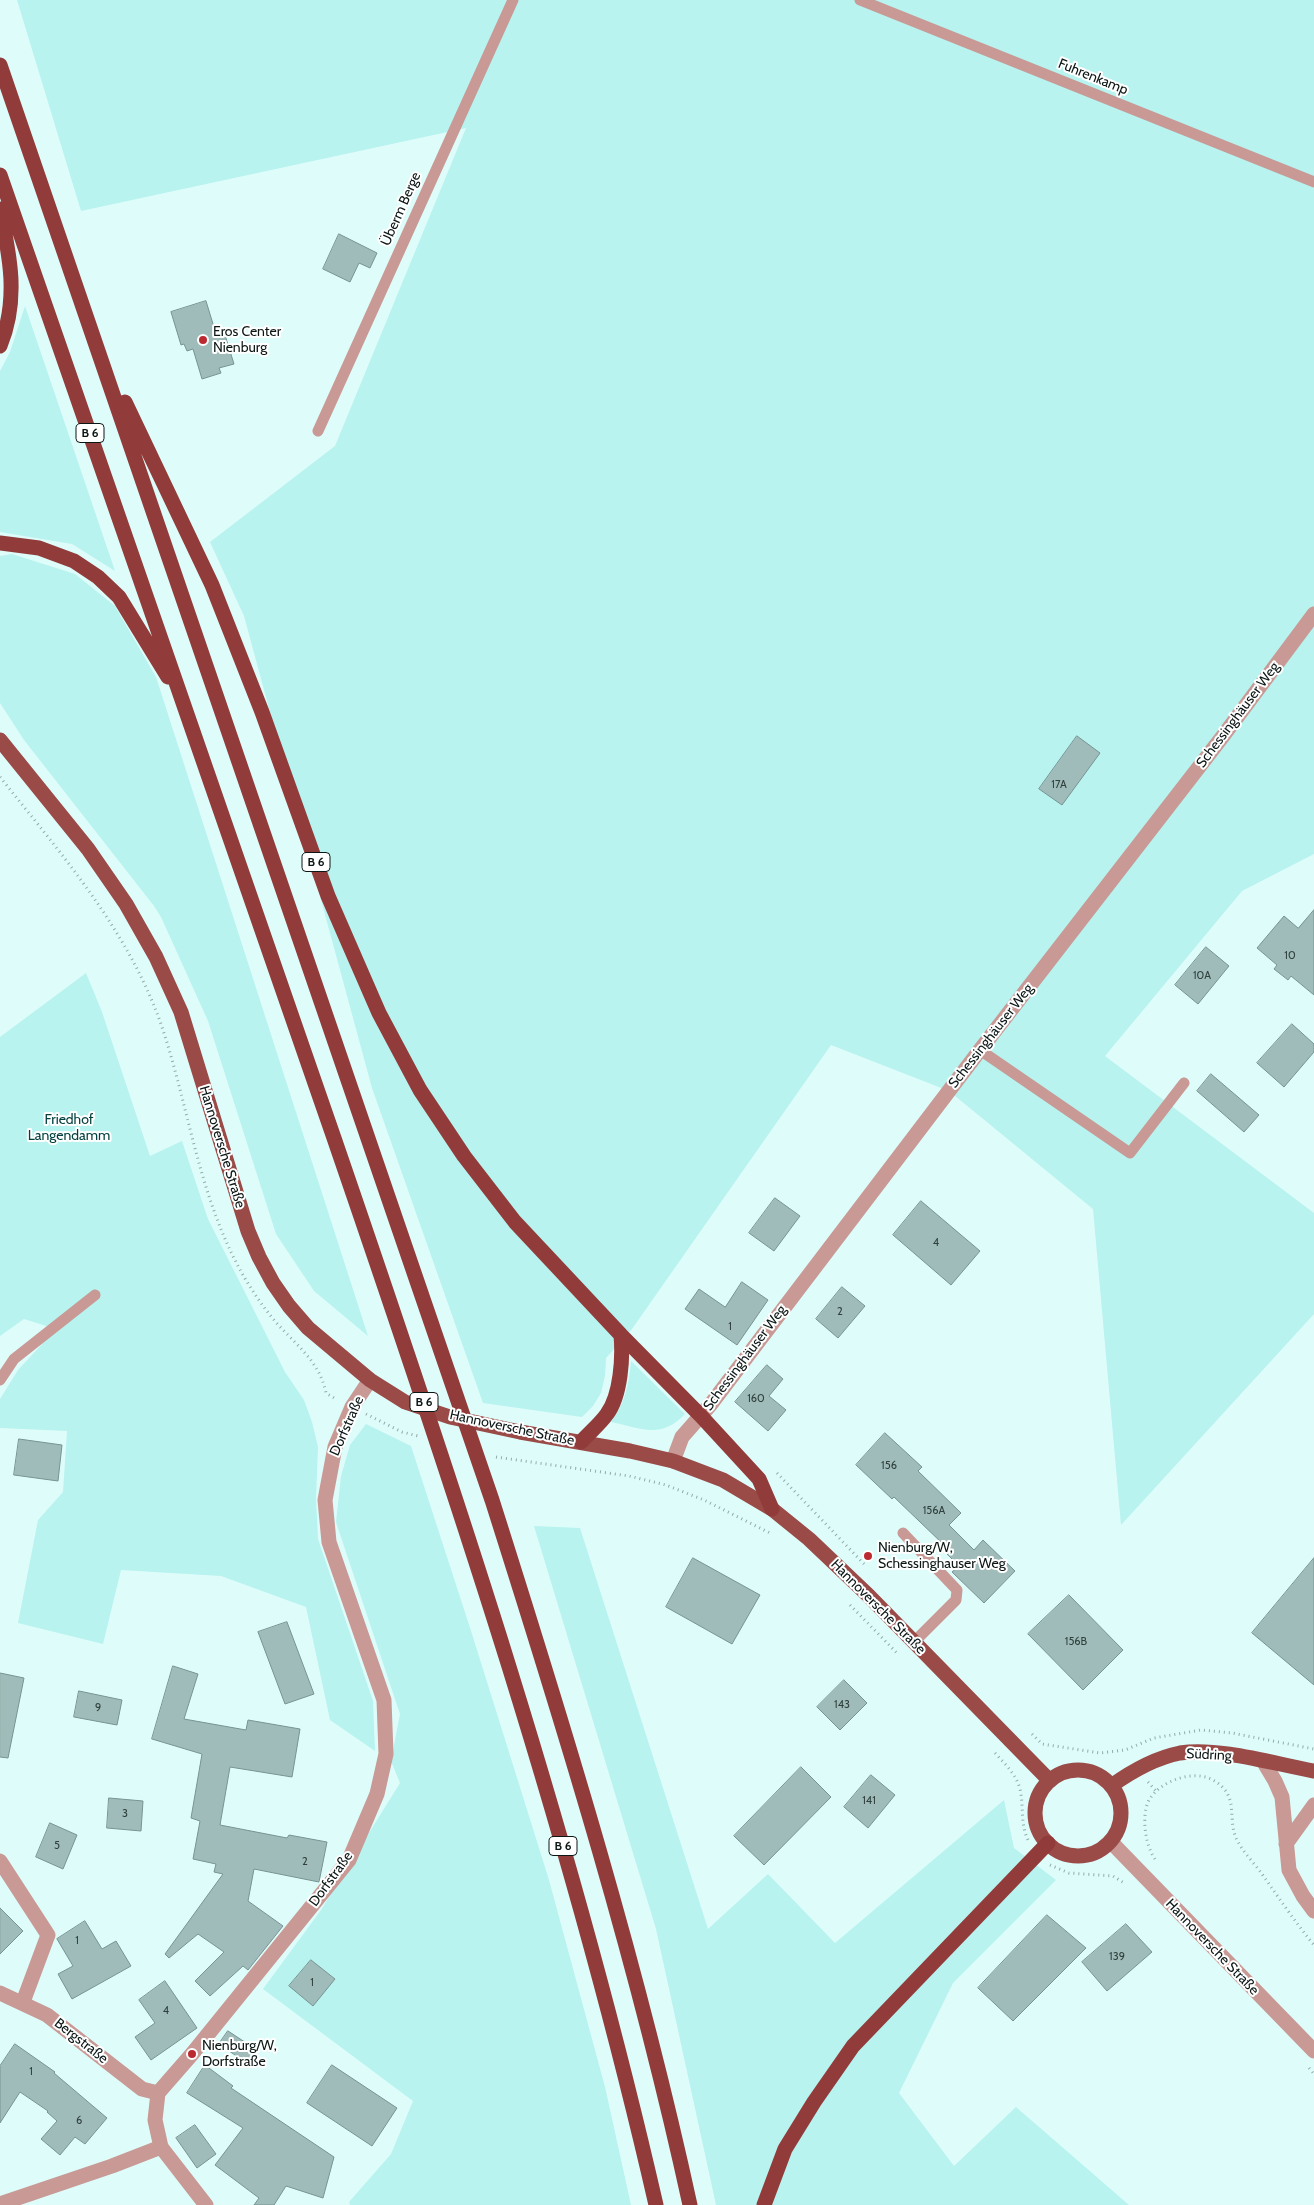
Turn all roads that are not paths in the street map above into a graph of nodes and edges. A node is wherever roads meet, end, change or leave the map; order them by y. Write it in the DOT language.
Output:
graph roads {
  1 [pos="512,0"];
  2 [pos="860,0"];
  3 [pos="0,65"];
  4 [pos="0,175"];
  5 [pos="1314,182"];
  6 [pos="0,209"];
  7 [pos="94,338"];
  8 [pos="0,346"];
  9 [pos="318,431"];
  10 [pos="0,543"];
  11 [pos="1314,614"];
  12 [pos="185,706"];
  13 [pos="0,740"];
  14 [pos="980,1050"];
  15 [pos="1184,1083"];
  16 [pos="95,1295"];
  17 [pos="621,1335"];
  18 [pos="0,1380"];
  19 [pos="370,1380"];
  20 [pos="701,1416"];
  21 [pos="581,1442"];
  22 [pos="672,1461"];
  23 [pos="772,1509"];
  24 [pos="903,1533"];
  25 [pos="914,1642"];
  26 [pos="1263,1762"];
  27 [pos="1314,1771"];
  28 [pos="1050,1781"];
  29 [pos="1111,1786"];
  30 [pos="1314,1805"];
  31 [pos="1111,1842"];
  32 [pos="1048,1843"];
  33 [pos="1286,1844"];
  34 [pos="0,1862"];
  35 [pos="1314,1911"];
  36 [pos="0,1993"];
  37 [pos="23,2002"];
  38 [pos="1314,2051"];
  39 [pos="158,2093"];
  40 [pos="161,2147"];
  41 [pos="0,2204"];
  42 [pos="206,2205"];
  43 [pos="656,2205"];
  44 [pos="690,2205"];
  45 [pos="764,2205"];
  1 -- 9 [label="lane, Überm Berge"];
  2 -- 5 [label="lane, Fuhrenkamp"];
  3 -- 7 [label="highway, B 6"];
  4 -- 12 [label="highway, B 6"];
  6 -- 8 [label="highway"];
  7 -- 17 [label="highway, B 6"];
  7 -- 44 [label="highway, B 6"];
  10 -- 12 [label="highway"];
  11 -- 14 [label="street, Schessinghäuser Weg"];
  12 -- 43 [label="highway, B 6"];
  13 -- 19 [label="main road, Hannoversche Straße"];
  14 -- 15 [label="lane"];
  14 -- 20 [label="street, Schessinghäuser Weg"];
  16 -- 18 [label="lane"];
  17 -- 20 [label="highway, B 6"];
  17 -- 21 [label="highway"];
  19 -- 21 [label="main road, Hannoversche Straße"];
  19 -- 39 [label="street, Dorfstraße"];
  20 -- 22 [label="street, Schessinghäuser Weg"];
  20 -- 23 [label="highway, B 6"];
  21 -- 22 [label="main road, Hannoversche Straße"];
  22 -- 23 [label="main road, Hannoversche Straße"];
  23 -- 25 [label="main road, Hannoversche Straße"];
  24 -- 25 [label="lane"];
  25 -- 28 [label="main road, Hannoversche Straße"];
  26 -- 27 [label="main road, Südring"];
  26 -- 29 [label="main road, Südring"];
  26 -- 33 [label="street"];
  28 -- 29 [label="main road"];
  28 -- 32 [label="main road"];
  29 -- 31 [label="main road"];
  30 -- 33 [label="street"];
  31 -- 32 [label="main road"];
  31 -- 38 [label="street, Hannoversche Straße"];
  32 -- 45 [label="highway"];
  33 -- 35 [label="street"];
  34 -- 37 [label="street"];
  36 -- 37 [label="street, Bergstraße"];
  37 -- 39 [label="street, Bergstraße"];
  39 -- 40 [label="street"];
  40 -- 41 [label="street"];
  40 -- 42 [label="street"];
}
